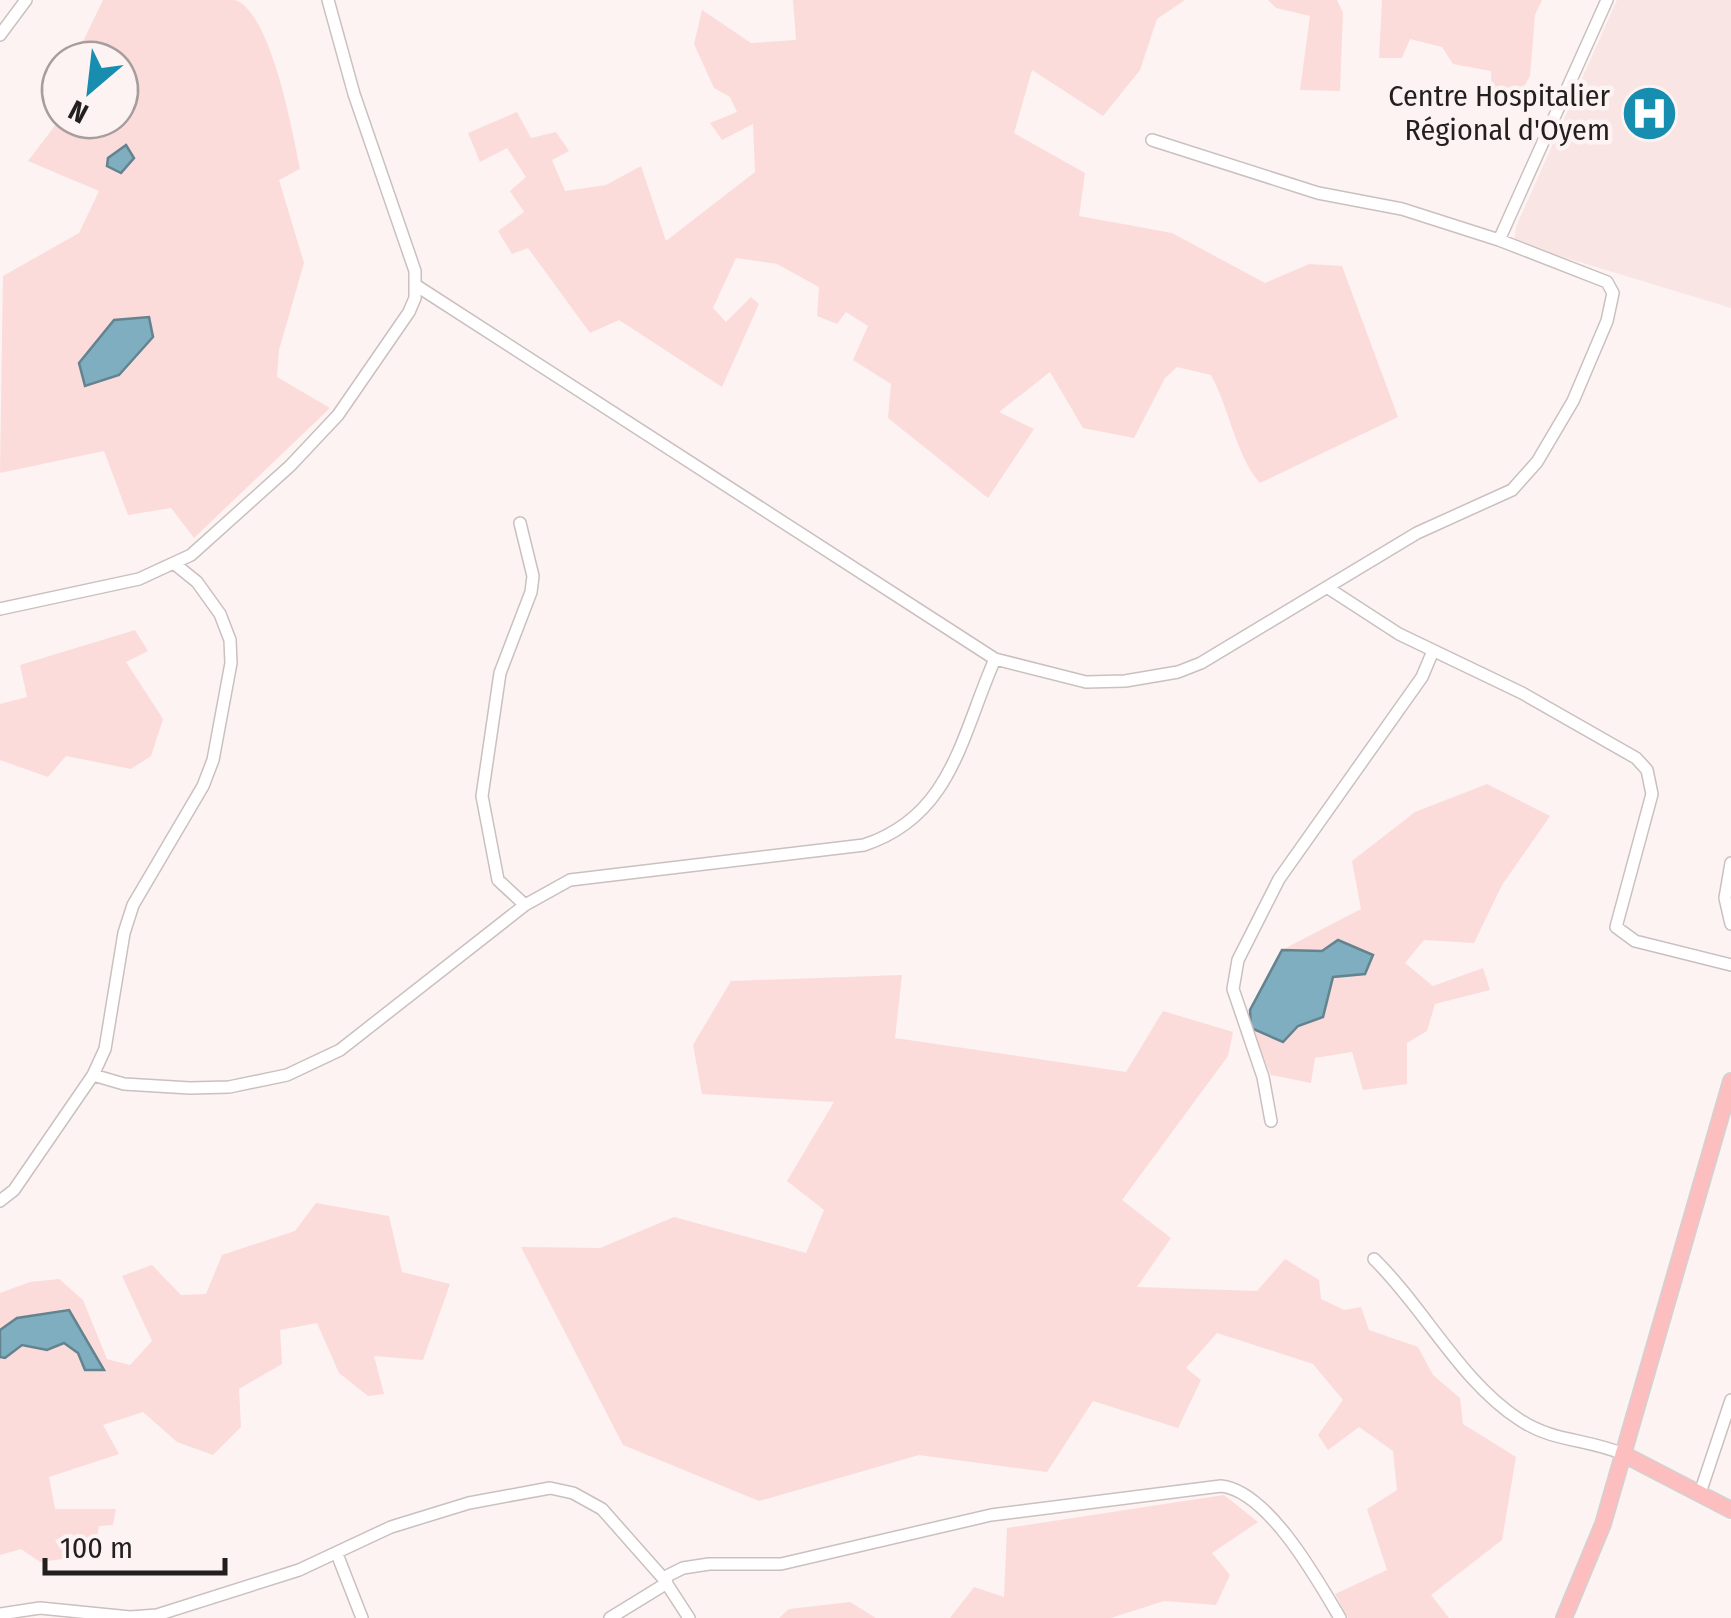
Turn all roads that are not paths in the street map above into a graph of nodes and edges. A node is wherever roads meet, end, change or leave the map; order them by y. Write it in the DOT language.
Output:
graph roads {
  1 [pos="26,0"];
  2 [pos="328,0"];
  3 [pos="1607,0"];
  4 [pos="0,35"];
  5 [pos="1152,140"];
  6 [pos="1500,240"];
  7 [pos="417,286"];
  8 [pos="520,523"];
  9 [pos="176,565"];
  10 [pos="1328,588"];
  11 [pos="0,609"];
  12 [pos="1432,651"];
  13 [pos="995,660"];
  14 [pos="1731,863"];
  15 [pos="524,905"];
  16 [pos="1731,924"];
  17 [pos="1731,964"];
  18 [pos="93,1075"];
  19 [pos="1731,1081"];
  20 [pos="1726,1118"];
  21 [pos="1272,1121"];
  22 [pos="0,1201"];
  23 [pos="1374,1259"];
  24 [pos="1731,1400"];
  25 [pos="1623,1454"];
  26 [pos="1700,1493"];
  27 [pos="1731,1510"];
  28 [pos="338,1554"];
  29 [pos="665,1581"];
  30 [pos="0,1614"];
  31 [pos="362,1618"];
  32 [pos="610,1618"];
  33 [pos="689,1618"];
  34 [pos="1340,1618"];
  35 [pos="1564,1618"];
  1 -- 4 [label="street"];
  2 -- 7 [label="street"];
  3 -- 6 [label="street"];
  5 -- 6 [label="street"];
  6 -- 10 [label="street"];
  7 -- 9 [label="street"];
  7 -- 13 [label="street"];
  8 -- 15 [label="street"];
  9 -- 11 [label="street"];
  9 -- 18 [label="street"];
  10 -- 12 [label="street"];
  10 -- 13 [label="street"];
  12 -- 17 [label="street"];
  12 -- 21 [label="street"];
  13 -- 15 [label="street"];
  14 -- 16 [label="street"];
  15 -- 18 [label="street"];
  18 -- 22 [label="street"];
  19 -- 20 [label="main road"];
  20 -- 25 [label="main road"];
  23 -- 25 [label="street"];
  24 -- 26 [label="street"];
  25 -- 26 [label="main road"];
  25 -- 35 [label="main road"];
  26 -- 27 [label="main road"];
  28 -- 29 [label="street"];
  28 -- 30 [label="street"];
  28 -- 31 [label="street"];
  29 -- 32 [label="street"];
  29 -- 33 [label="street"];
  29 -- 34 [label="street"];
}
